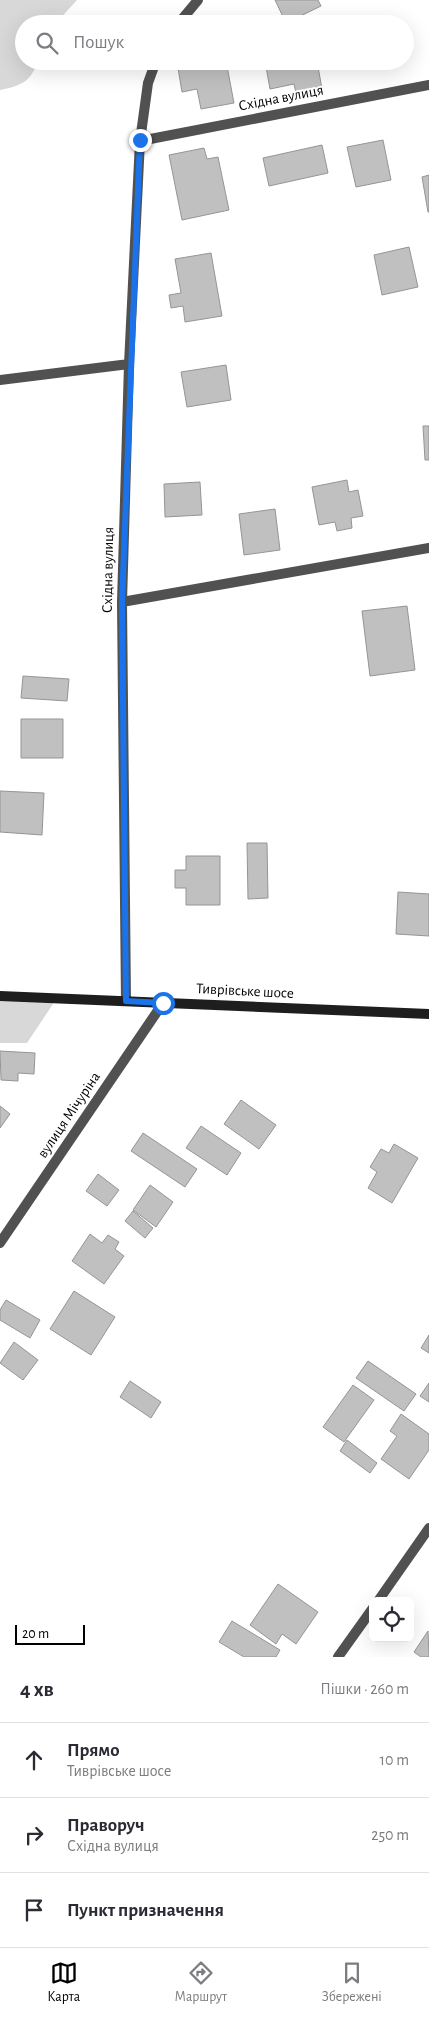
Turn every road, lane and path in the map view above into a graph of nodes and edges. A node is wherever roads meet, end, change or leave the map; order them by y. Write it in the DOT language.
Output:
graph roads {
  1 [pos="198,0"];
  2 [pos="186,15"];
  3 [pos="153,70"];
  4 [pos="429,85"];
  5 [pos="140,140"];
  6 [pos="129,364"];
  7 [pos="0,380"];
  8 [pos="429,548"];
  9 [pos="122,602"];
  10 [pos="0,996"];
  11 [pos="126,1001"];
  12 [pos="163,1003"];
  13 [pos="429,1014"];
  14 [pos="0,1243"];
  15 [pos="429,1528"];
  16 [pos="381,1597"];
  17 [pos="369,1614"];
  18 [pos="338,1657"];
  1 -- 2 [label="street"];
  3 -- 5 [label="street, Східна вулиця"];
  4 -- 5 [label="street, Східна вулиця"];
  5 -- 6 [label="street, Східна вулиця"];
  6 -- 7 [label="street"];
  6 -- 9 [label="street, Східна вулиця"];
  8 -- 9 [label="street"];
  9 -- 11 [label="street, Східна вулиця"];
  10 -- 11 [label="main road, Тиврівське шосе"];
  11 -- 12 [label="main road, Тиврівське шосе"];
  12 -- 13 [label="main road, Тиврівське шосе"];
  12 -- 14 [label="street, вулиця Мічуріна"];
  15 -- 16 [label="street"];
  17 -- 18 [label="street"];
}
